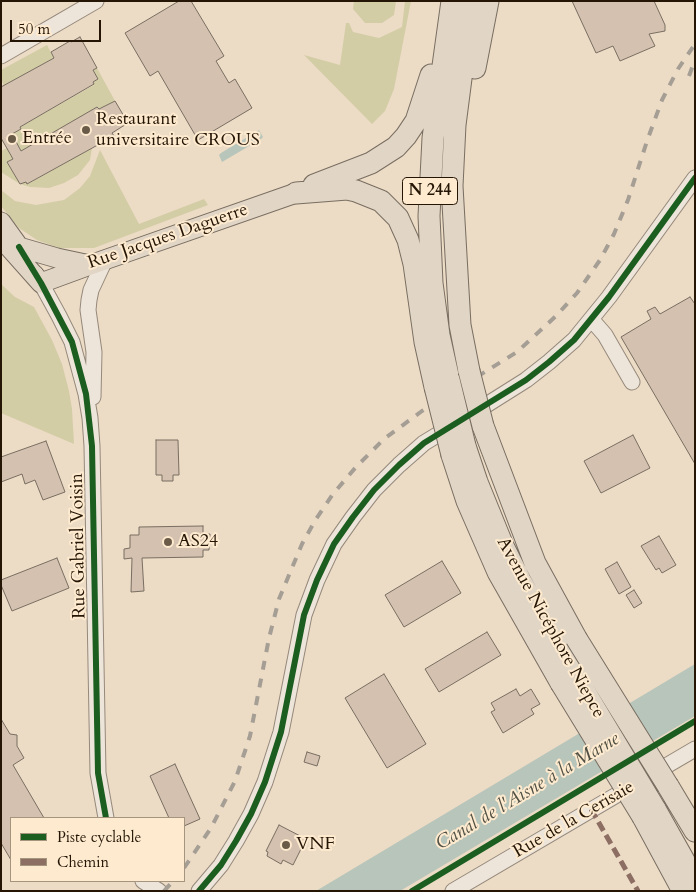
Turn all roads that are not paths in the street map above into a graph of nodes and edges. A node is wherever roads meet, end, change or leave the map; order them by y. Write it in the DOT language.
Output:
graph roads {
  1 [pos="96,1"];
  2 [pos="471,1"];
  3 [pos="488,1"];
  4 [pos="452,5"];
  5 [pos="75,7"];
  6 [pos="1,56"];
  7 [pos="695,178"];
  8 [pos="452,186"];
  9 [pos="296,193"];
  10 [pos="1,222"];
  11 [pos="1,238"];
  12 [pos="19,247"];
  13 [pos="97,262"];
  14 [pos="41,283"];
  15 [pos="592,320"];
  16 [pos="632,382"];
  17 [pos="442,384"];
  18 [pos="92,446"];
  19 [pos="695,749"];
  20 [pos="649,813"];
  21 [pos="106,817"];
  22 [pos="695,831"];
  23 [pos="695,880"];
  24 [pos="145,882"];
  25 [pos="159,891"];
  26 [pos="199,891"];
  27 [pos="453,891"];
  28 [pos="682,891"];
  1 -- 5 [label="street"];
  2 -- 8 [label="highway, Avenue Nicéphore Niepce / N 244"];
  3 -- 8 [label="highway, N 244"];
  4 -- 9 [label="highway"];
  4 -- 17 [label="highway, N 244"];
  5 -- 6 [label="street"];
  7 -- 15 [label="street"];
  8 -- 22 [label="highway, Avenue Nicéphore Niepce / N 244, bridge"];
  9 -- 13 [label="main road, Rue Jacques Daguerre"];
  9 -- 17 [label="highway"];
  10 -- 12 [label="main road"];
  11 -- 14 [label="main road, Rue Gabriel Voisin"];
  12 -- 13 [label="main road"];
  12 -- 14 [label="street"];
  13 -- 14 [label="main road, Rue Jacques Daguerre"];
  13 -- 18 [label="street"];
  14 -- 18 [label="street, Rue Gabriel Voisin"];
  15 -- 16 [label="street"];
  15 -- 26 [label="street"];
  17 -- 20 [label="highway, N 244, bridge"];
  18 -- 21 [label="street, Rue Gabriel Voisin"];
  19 -- 27 [label="street, Rue de la Cerisaie"];
  20 -- 23 [label="highway"];
  20 -- 28 [label="highway"];
  24 -- 25 [label="street"];
}
